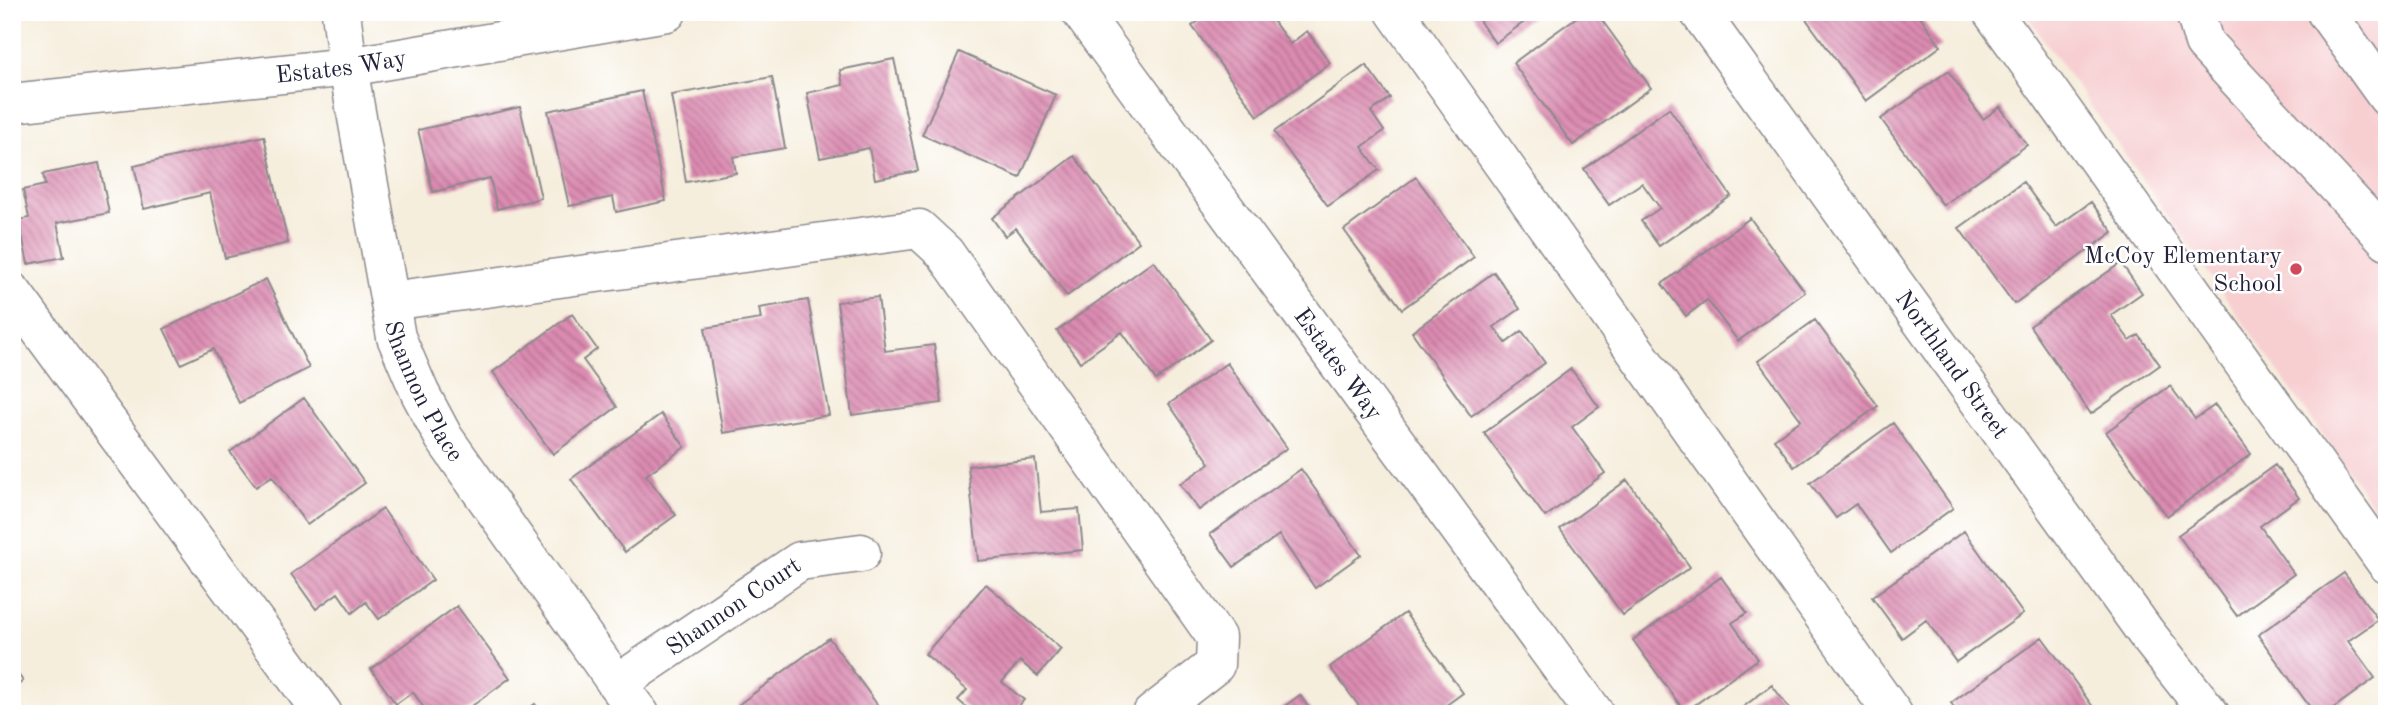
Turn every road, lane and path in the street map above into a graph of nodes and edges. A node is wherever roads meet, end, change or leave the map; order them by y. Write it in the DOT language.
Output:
graph roads {
  1 [pos="341,12"];
  2 [pos="667,12"];
  3 [pos="1081,12"];
  4 [pos="1395,12"];
  5 [pos="1699,12"];
  6 [pos="1992,12"];
  7 [pos="2195,12"];
  8 [pos="2326,12"];
  9 [pos="597,18"];
  10 [pos="348,67"];
  11 [pos="2387,97"];
  12 [pos="12,103"];
  13 [pos="2387,240"];
  14 [pos="12,292"];
  15 [pos="390,301"];
  16 [pos="861,553"];
  17 [pos="2387,564"];
  18 [pos="617,684"];
  19 [pos="324,714"];
  20 [pos="640,714"];
  21 [pos="1152,714"];
  22 [pos="1595,714"];
  23 [pos="1893,714"];
  24 [pos="2210,714"];
  1 -- 10 [label="street, Shannon Place"];
  2 -- 9 [label="street, Estates Way"];
  3 -- 22 [label="street, Estates Way"];
  4 -- 23 [label="street"];
  5 -- 24 [label="street, Northland Street"];
  6 -- 17 [label="street"];
  7 -- 13 [label="street"];
  8 -- 11 [label="street"];
  9 -- 10 [label="street, Estates Way"];
  10 -- 12 [label="street, Estates Way"];
  10 -- 15 [label="street, Shannon Place"];
  14 -- 19 [label="street"];
  15 -- 18 [label="street, Shannon Place"];
  15 -- 21 [label="street"];
  16 -- 18 [label="street, Shannon Court"];
  18 -- 20 [label="street, Shannon Place"];
}
